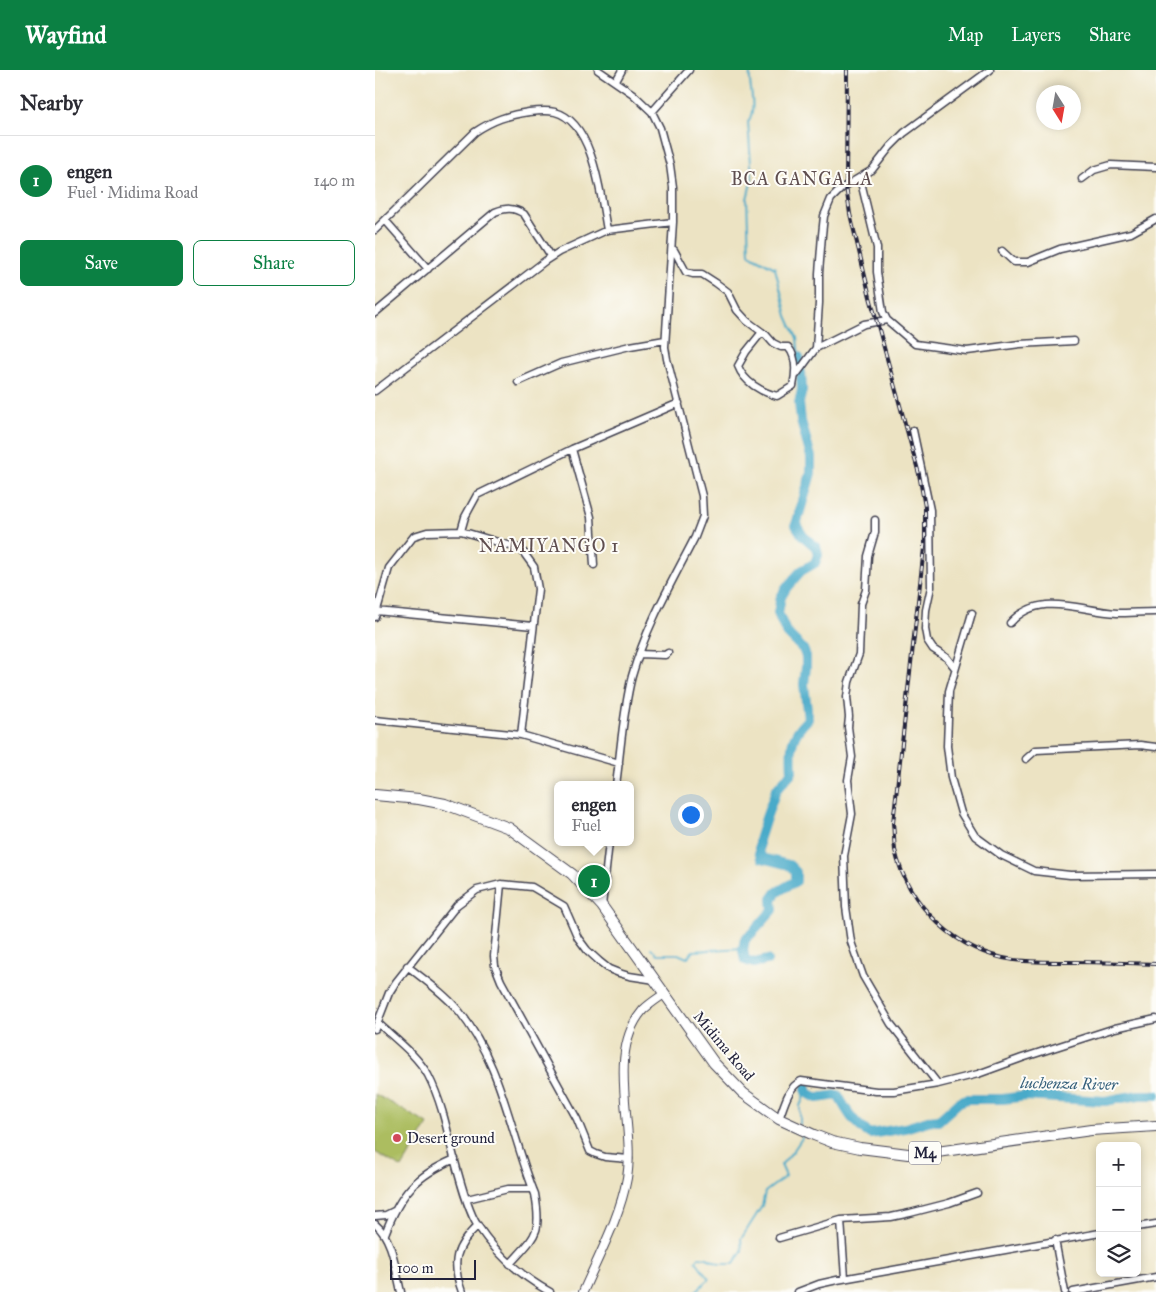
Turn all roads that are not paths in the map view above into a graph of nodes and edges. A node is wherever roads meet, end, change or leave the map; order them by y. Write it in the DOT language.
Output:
graph roads {
  1 [pos="598,70"];
  2 [pos="622,70"];
  3 [pos="689,70"];
  4 [pos="989,70"];
  5 [pos="616,81"];
  6 [pos="652,112"];
  7 [pos="1156,167"];
  8 [pos="860,178"];
  9 [pos="1082,178"];
  10 [pos="1156,219"];
  11 [pos="385,220"];
  12 [pos="673,222"];
  13 [pos="375,230"];
  14 [pos="607,230"];
  15 [pos="672,247"];
  16 [pos="1002,251"];
  17 [pos="551,256"];
  18 [pos="428,269"];
  19 [pos="375,313"];
  20 [pos="887,320"];
  21 [pos="762,332"];
  22 [pos="665,340"];
  23 [pos="1073,341"];
  24 [pos="816,348"];
  25 [pos="796,376"];
  26 [pos="517,382"];
  27 [pos="375,391"];
  28 [pos="679,403"];
  29 [pos="913,430"];
  30 [pos="572,449"];
  31 [pos="875,520"];
  32 [pos="461,532"];
  33 [pos="595,565"];
  34 [pos="1156,612"];
  35 [pos="972,613"];
  36 [pos="376,614"];
  37 [pos="1010,623"];
  38 [pos="533,626"];
  39 [pos="668,652"];
  40 [pos="639,654"];
  41 [pos="955,668"];
  42 [pos="375,720"];
  43 [pos="521,735"];
  44 [pos="1156,747"];
  45 [pos="1026,760"];
  46 [pos="619,763"];
  47 [pos="617,781"];
  48 [pos="375,795"];
  49 [pos="609,846"];
  50 [pos="1156,874"];
  51 [pos="501,884"];
  52 [pos="602,906"];
  53 [pos="407,966"];
  54 [pos="655,980"];
  55 [pos="664,994"];
  56 [pos="1156,1019"];
  57 [pos="376,1026"];
  58 [pos="938,1084"];
  59 [pos="779,1119"];
  60 [pos="1156,1126"];
  61 [pos="629,1159"];
  62 [pos="455,1160"];
  63 [pos="533,1189"];
  64 [pos="977,1193"];
  65 [pos="467,1199"];
  66 [pos="395,1210"];
  67 [pos="375,1216"];
  68 [pos="841,1220"];
  69 [pos="375,1224"];
  70 [pos="1156,1224"];
  71 [pos="477,1225"];
  72 [pos="1141,1226"];
  73 [pos="385,1234"];
  74 [pos="1096,1234"];
  75 [pos="779,1238"];
  76 [pos="1055,1240"];
  77 [pos="511,1264"];
  78 [pos="1156,1277"];
  79 [pos="845,1278"];
  80 [pos="401,1292"];
  81 [pos="462,1292"];
  82 [pos="550,1292"];
  83 [pos="583,1292"];
  84 [pos="798,1292"];
  85 [pos="1065,1292"];
  86 [pos="1073,1292"];
  1 -- 5 [label="street"];
  2 -- 5 [label="street"];
  3 -- 6 [label="street"];
  4 -- 8 [label="street"];
  5 -- 6 [label="street"];
  6 -- 12 [label="street"];
  7 -- 9 [label="street"];
  8 -- 20 [label="street"];
  8 -- 24 [label="street"];
  10 -- 16 [label="street"];
  11 -- 13 [label="street"];
  11 -- 14 [label="street"];
  11 -- 18 [label="street"];
  12 -- 14 [label="street"];
  12 -- 15 [label="street"];
  14 -- 17 [label="street"];
  15 -- 21 [label="street"];
  15 -- 22 [label="street"];
  17 -- 18 [label="street"];
  17 -- 27 [label="street"];
  18 -- 19 [label="street"];
  20 -- 23 [label="street"];
  20 -- 24 [label="street"];
  21 -- 25 [label="street"];
  21 -- 25 [label="street"];
  22 -- 26 [label="street"];
  22 -- 28 [label="street"];
  24 -- 25 [label="street"];
  28 -- 30 [label="street"];
  28 -- 40 [label="street"];
  29 -- 41 [label="street"];
  30 -- 32 [label="street"];
  30 -- 33 [label="street"];
  31 -- 58 [label="street"];
  32 -- 36 [label="street"];
  32 -- 38 [label="street"];
  34 -- 37 [label="street"];
  35 -- 41 [label="street"];
  36 -- 38 [label="street"];
  38 -- 43 [label="street"];
  39 -- 40 [label="street"];
  40 -- 46 [label="street"];
  41 -- 50 [label="street"];
  42 -- 43 [label="street"];
  43 -- 46 [label="street"];
  44 -- 45 [label="street"];
  46 -- 47 [label="street"];
  48 -- 52 [label="main road, Midima Road / M4"];
  49 -- 52 [label="street"];
  51 -- 53 [label="street"];
  51 -- 54 [label="street"];
  51 -- 61 [label="street"];
  52 -- 54 [label="main road, Midima Road / M4"];
  53 -- 57 [label="street"];
  53 -- 63 [label="street"];
  54 -- 55 [label="main road, Midima Road / M4"];
  55 -- 59 [label="main road, Midima Road / M4"];
  55 -- 61 [label="street"];
  56 -- 58 [label="street"];
  57 -- 62 [label="street"];
  58 -- 59 [label="street"];
  59 -- 60 [label="main road, Midima Road / M4"];
  61 -- 83 [label="street"];
  62 -- 65 [label="street"];
  62 -- 66 [label="street"];
  63 -- 65 [label="street"];
  63 -- 77 [label="street"];
  64 -- 68 [label="street"];
  65 -- 71 [label="street"];
  66 -- 67 [label="street"];
  66 -- 73 [label="street"];
  68 -- 75 [label="street"];
  68 -- 79 [label="street"];
  69 -- 73 [label="street"];
  70 -- 72 [label="street"];
  71 -- 77 [label="street"];
  71 -- 81 [label="street"];
  73 -- 80 [label="street"];
  74 -- 76 [label="street"];
  76 -- 79 [label="street"];
  76 -- 85 [label="street"];
  77 -- 82 [label="street"];
  78 -- 86 [label="street"];
  79 -- 84 [label="street"];
}
